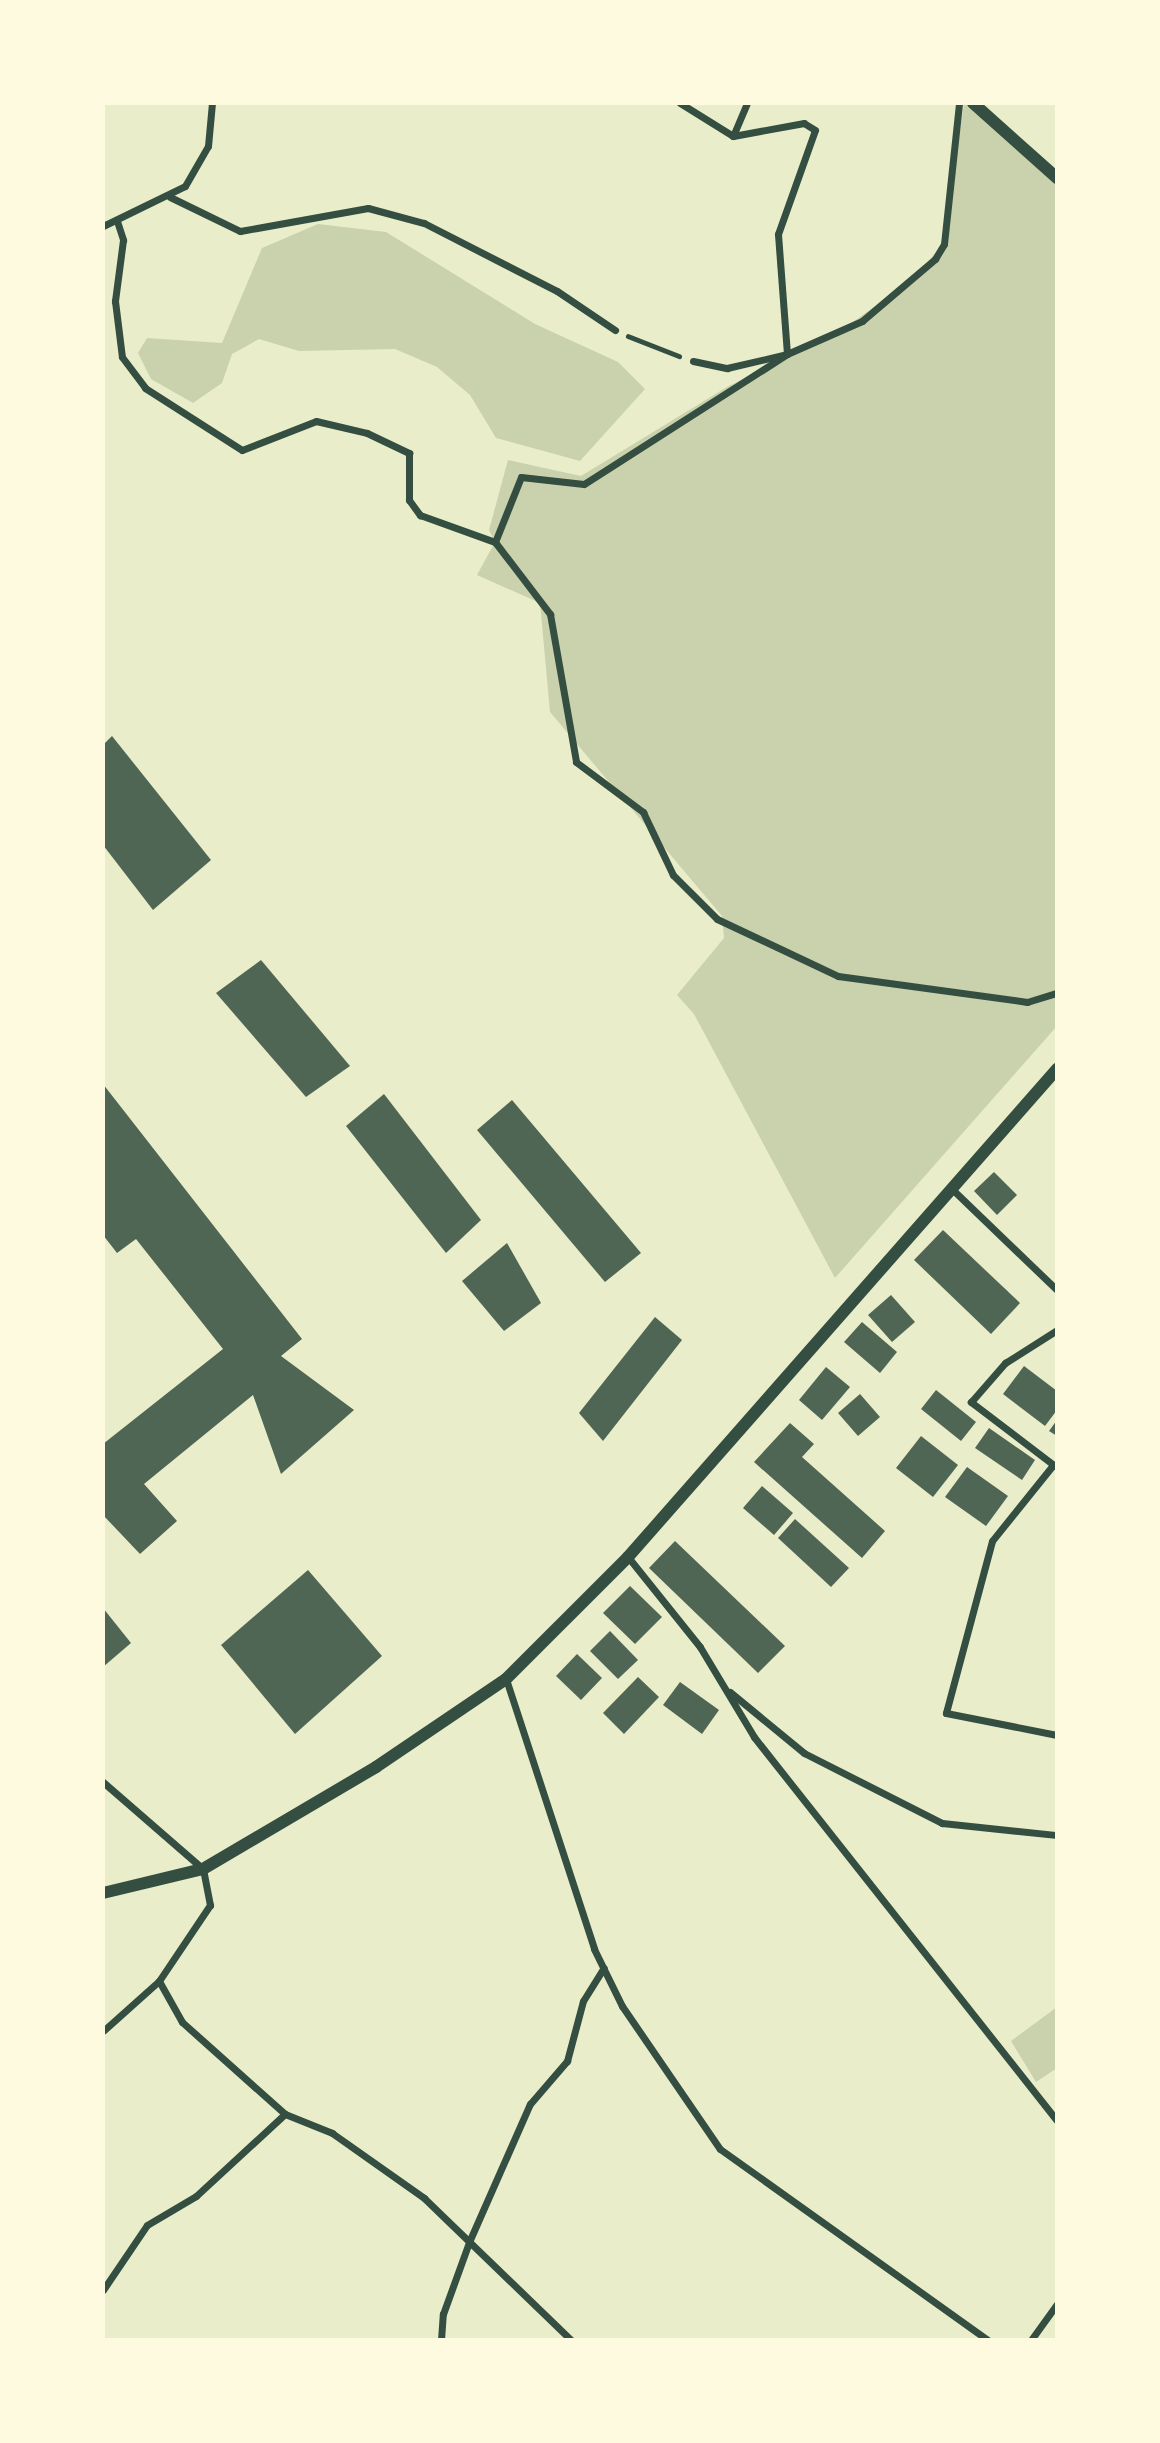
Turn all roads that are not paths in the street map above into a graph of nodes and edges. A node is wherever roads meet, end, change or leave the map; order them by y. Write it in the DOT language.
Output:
graph roads {
  1 [pos="212,103"];
  2 [pos="680,103"];
  3 [pos="747,103"];
  4 [pos="959,103"];
  5 [pos="973,103"];
  6 [pos="733,136"];
  7 [pos="1057,178"];
  8 [pos="170,197"];
  9 [pos="117,221"];
  10 [pos="103,226"];
  11 [pos="615,330"];
  12 [pos="787,354"];
  13 [pos="693,361"];
  14 [pos="495,542"];
  15 [pos="1057,993"];
  16 [pos="1057,1069"];
  17 [pos="953,1190"];
  18 [pos="1057,1290"];
  19 [pos="1057,1330"];
  20 [pos="1055,1466"];
  21 [pos="628,1558"];
  22 [pos="506,1679"];
  23 [pos="724,1686"];
  24 [pos="1057,1735"];
  25 [pos="103,1782"];
  26 [pos="1057,1835"];
  27 [pos="202,1869"];
  28 [pos="103,1893"];
  29 [pos="604,1968"];
  30 [pos="159,1981"];
  31 [pos="103,2031"];
  32 [pos="285,2114"];
  33 [pos="1057,2120"];
  34 [pos="469,2242"];
  35 [pos="103,2290"];
  36 [pos="1057,2304"];
  37 [pos="441,2340"];
  38 [pos="571,2340"];
  39 [pos="988,2340"];
  40 [pos="1031,2340"];
  1 -- 8 [label="street"];
  2 -- 6 [label="street"];
  3 -- 6 [label="street"];
  4 -- 12 [label="street"];
  5 -- 7 [label="street"];
  6 -- 12 [label="street"];
  8 -- 9 [label="street"];
  8 -- 11 [label="street"];
  9 -- 10 [label="street"];
  9 -- 14 [label="street"];
  12 -- 13 [label="street"];
  12 -- 14 [label="street"];
  14 -- 15 [label="street"];
  16 -- 17 [label="street"];
  17 -- 18 [label="street"];
  17 -- 21 [label="street"];
  19 -- 20 [label="street"];
  20 -- 24 [label="street"];
  21 -- 22 [label="street"];
  21 -- 23 [label="street"];
  22 -- 27 [label="street"];
  22 -- 29 [label="street"];
  23 -- 26 [label="street"];
  23 -- 33 [label="street"];
  25 -- 27 [label="street"];
  27 -- 28 [label="street"];
  27 -- 30 [label="street"];
  29 -- 34 [label="street"];
  29 -- 39 [label="street"];
  30 -- 31 [label="street"];
  30 -- 32 [label="street"];
  32 -- 34 [label="street"];
  32 -- 35 [label="street"];
  34 -- 37 [label="street"];
  34 -- 38 [label="street"];
  36 -- 40 [label="street"];
}
